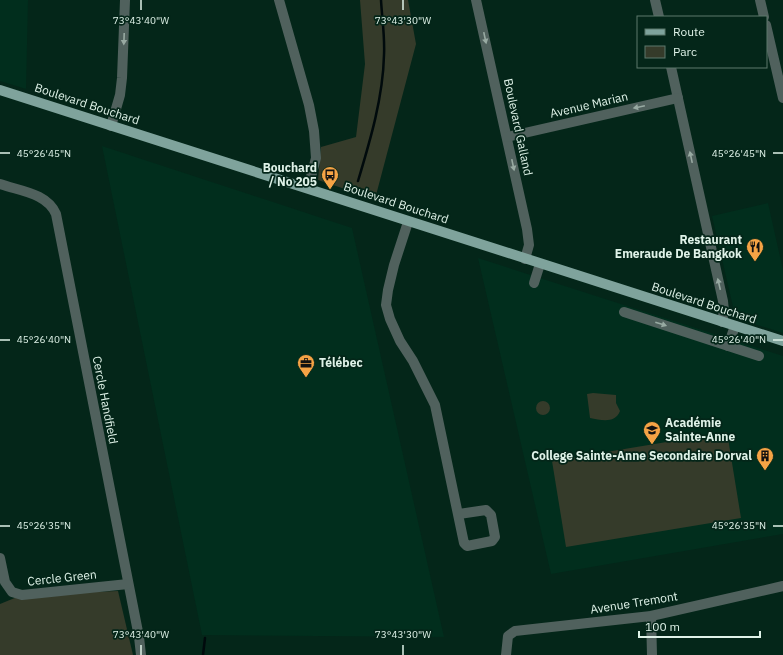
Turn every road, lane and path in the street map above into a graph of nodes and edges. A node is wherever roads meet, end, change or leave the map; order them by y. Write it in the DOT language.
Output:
graph roads {
  1 [pos="125,0"];
  2 [pos="279,0"];
  3 [pos="476,0"];
  4 [pos="655,0"];
  5 [pos="760,0"];
  6 [pos="659,16"];
  7 [pos="764,16"];
  8 [pos="767,28"];
  9 [pos="670,68"];
  10 [pos="0,90"];
  11 [pos="678,98"];
  12 [pos="783,98"];
  13 [pos="112,126"];
  14 [pos="507,137"];
  15 [pos="0,184"];
  16 [pos="308,188"];
  17 [pos="408,222"];
  18 [pos="525,259"];
  19 [pos="540,264"];
  20 [pos="534,283"];
  21 [pos="624,312"];
  22 [pos="722,322"];
  23 [pos="735,326"];
  24 [pos="783,341"];
  25 [pos="728,346"];
  26 [pos="759,356"];
  27 [pos="459,514"];
  28 [pos="0,558"];
  29 [pos="128,584"];
  30 [pos="783,586"];
  31 [pos="651,616"];
  32 [pos="141,655"];
  33 [pos="506,655"];
  34 [pos="652,655"];
  1 -- 13 [label="street, one-way"];
  2 -- 16 [label="street"];
  3 -- 14 [label="street, Boulevard Galland, one-way"];
  4 -- 6 [label="street"];
  5 -- 7 [label="street"];
  8 -- 12 [label="street"];
  9 -- 11 [label="street"];
  10 -- 13 [label="main road, Boulevard Bouchard"];
  11 -- 14 [label="street, Avenue Marian, one-way"];
  22 -- 11 [label="street, one-way"];
  13 -- 16 [label="main road, Boulevard Bouchard"];
  14 -- 18 [label="street, Boulevard Galland, one-way"];
  15 -- 29 [label="street, Cercle Handfield"];
  16 -- 17 [label="main road, Boulevard Bouchard"];
  17 -- 18 [label="main road, Boulevard Bouchard"];
  17 -- 27 [label="street"];
  18 -- 19 [label="main road, Boulevard Bouchard"];
  19 -- 20 [label="street"];
  19 -- 22 [label="main road, Boulevard Bouchard"];
  21 -- 25 [label="street, one-way"];
  22 -- 23 [label="main road, Boulevard Bouchard"];
  23 -- 24 [label="main road, Boulevard Bouchard"];
  23 -- 25 [label="street"];
  25 -- 26 [label="street"];
  28 -- 29 [label="street, Cercle Green"];
  29 -- 32 [label="street, Cercle Handfield"];
  30 -- 31 [label="street, Avenue Tremont"];
  31 -- 33 [label="street, Avenue Tremont"];
  31 -- 34 [label="street"];
}
